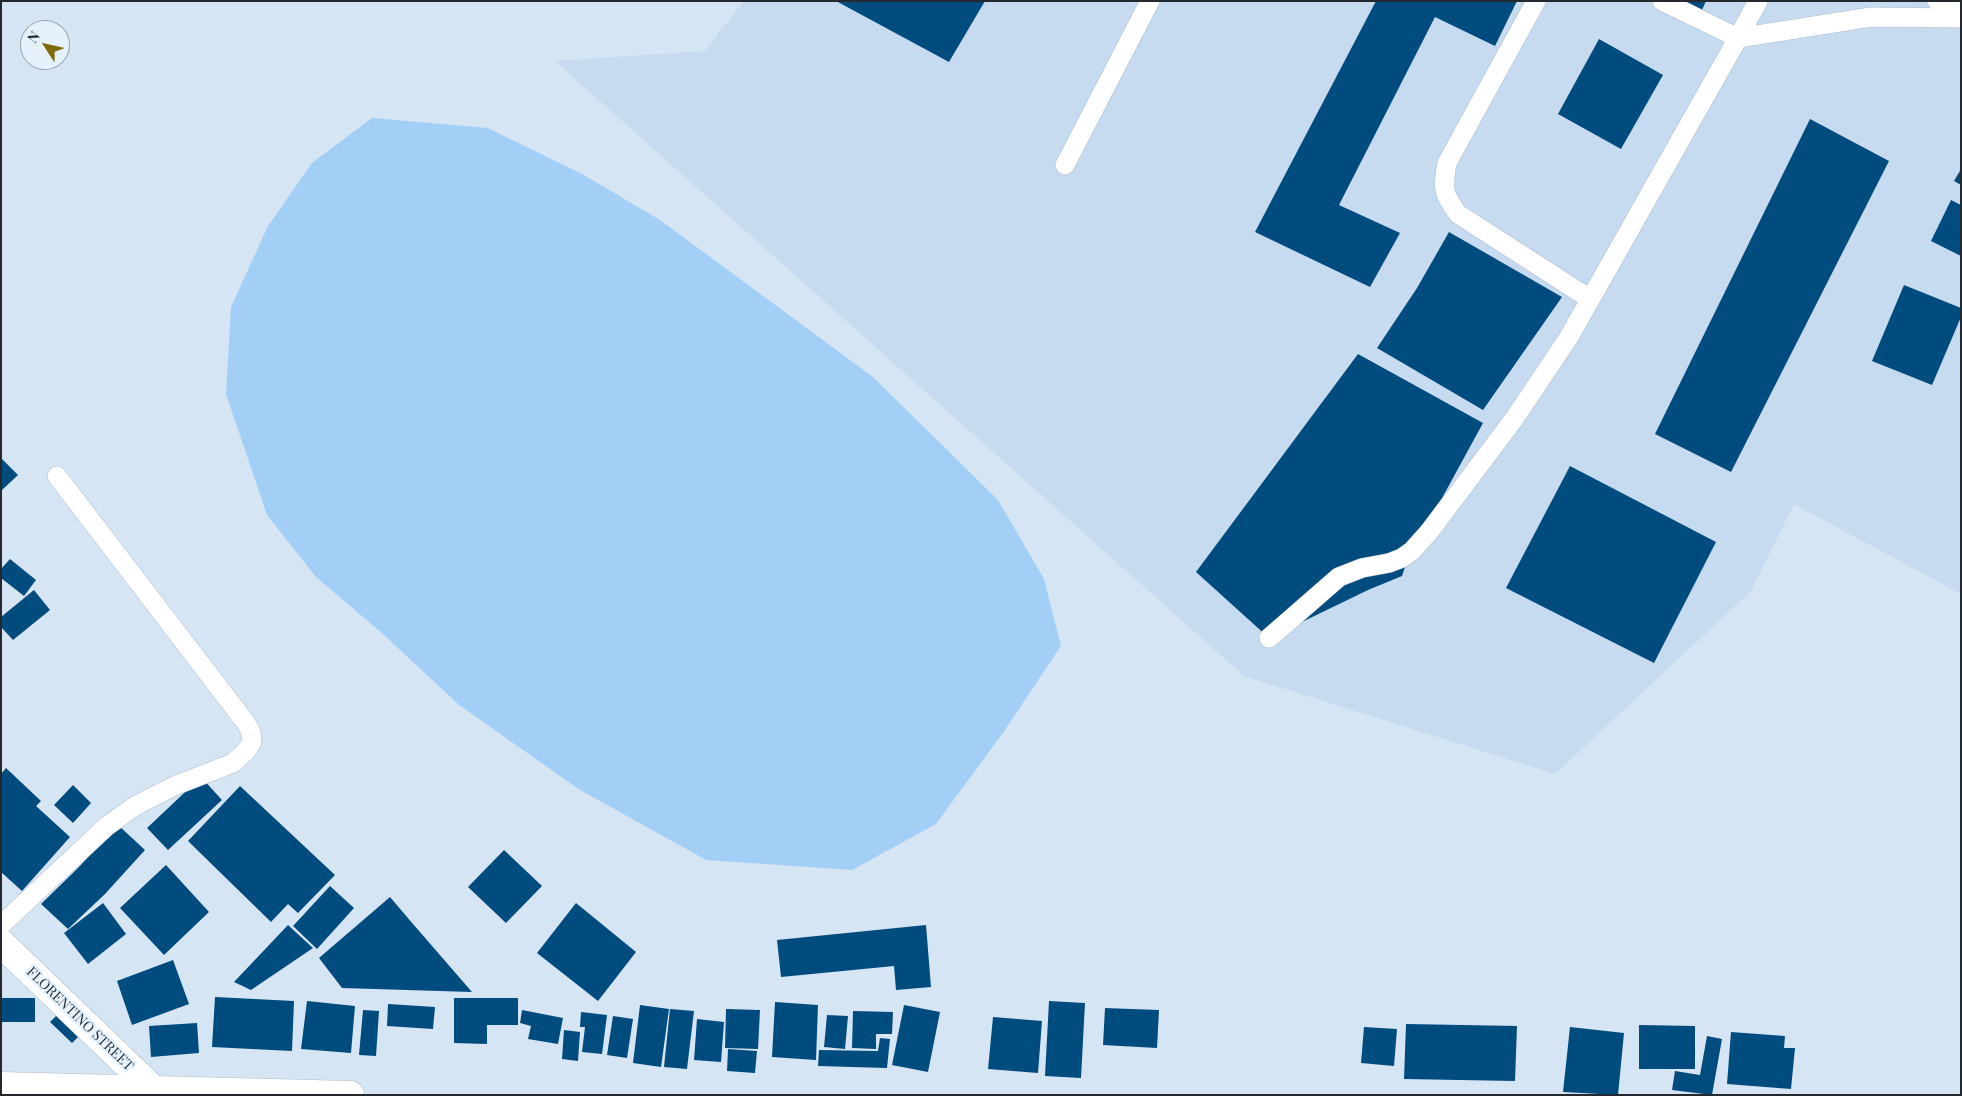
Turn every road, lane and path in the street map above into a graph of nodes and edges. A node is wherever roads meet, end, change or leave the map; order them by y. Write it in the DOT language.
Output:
graph roads {
  1 [pos="1150,1"];
  2 [pos="1536,1"];
  3 [pos="1662,1"];
  4 [pos="1758,1"];
  5 [pos="1937,1"];
  6 [pos="1961,12"];
  7 [pos="1961,18"];
  8 [pos="1738,38"];
  9 [pos="1065,165"];
  10 [pos="1590,299"];
  11 [pos="57,476"];
  12 [pos="1269,638"];
  13 [pos="1,925"];
  14 [pos="1,943"];
  15 [pos="1,1086"];
  16 [pos="156,1092"];
  17 [pos="350,1095"];
  1 -- 9 [label="lane"];
  2 -- 10 [label="lane"];
  3 -- 8 [label="lane"];
  4 -- 8 [label="lane"];
  5 -- 6 [label="lane"];
  7 -- 8 [label="lane"];
  8 -- 10 [label="lane"];
  10 -- 12 [label="lane"];
  11 -- 13 [label="lane"];
  14 -- 16 [label="street, FLORENTINO STREET"];
  15 -- 16 [label="street"];
  16 -- 17 [label="street"];
}
